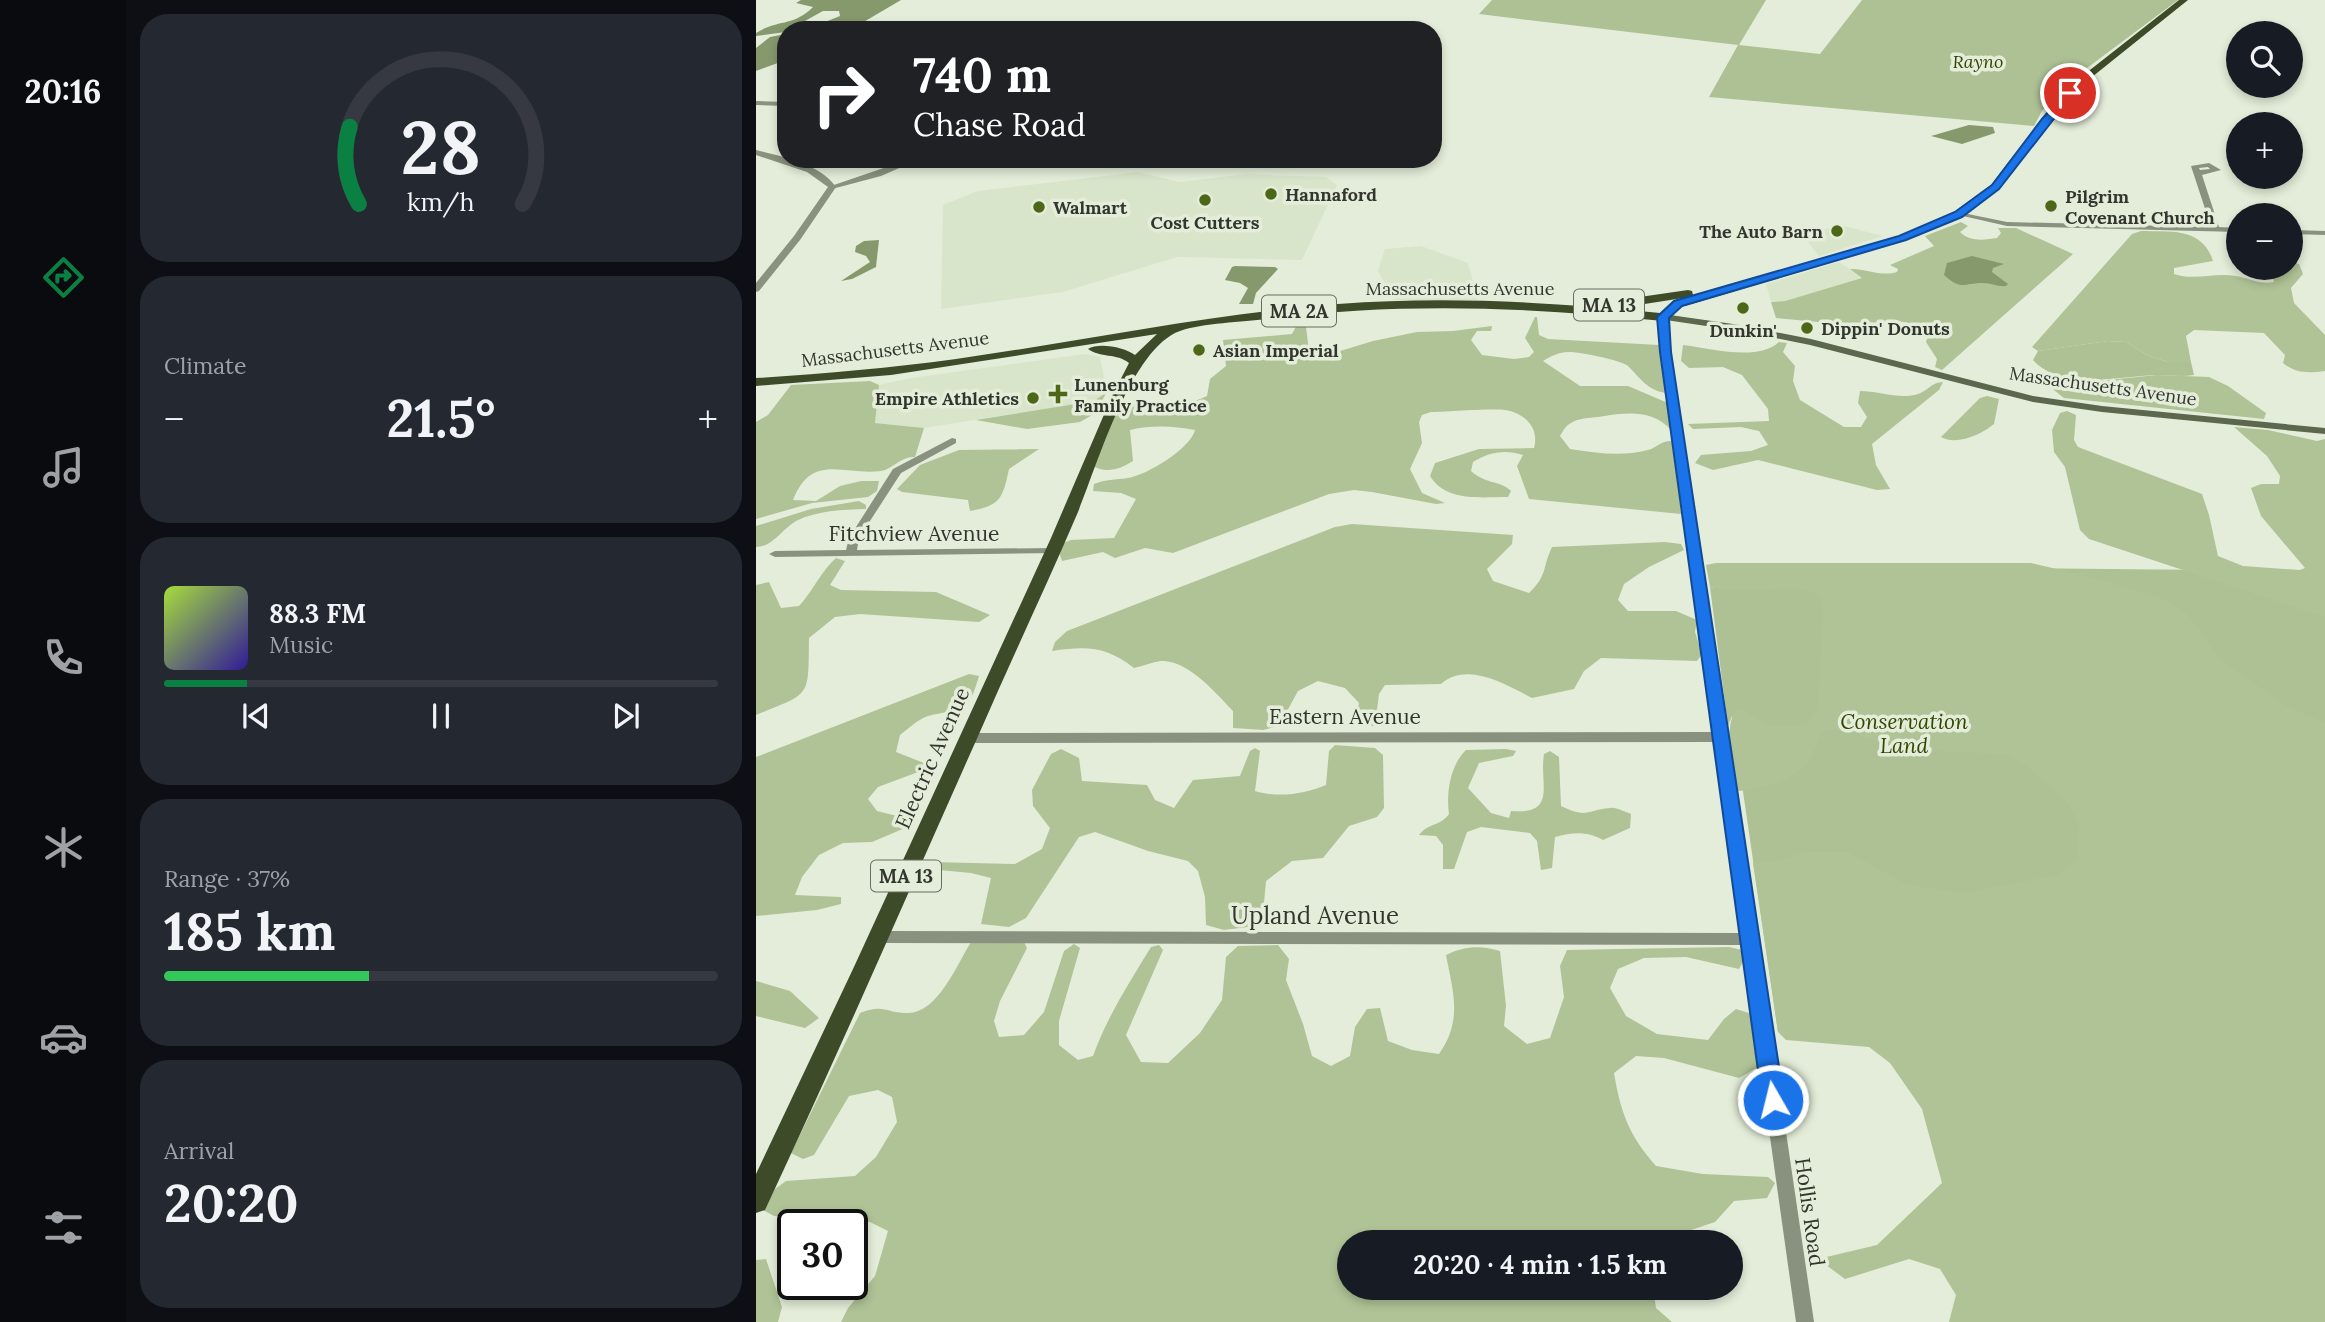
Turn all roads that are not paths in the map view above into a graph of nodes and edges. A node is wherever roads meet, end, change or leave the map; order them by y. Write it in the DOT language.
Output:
graph roads {
  1 [pos="2184,0"];
  2 [pos="756,103"];
  3 [pos="777,104"];
  4 [pos="756,152"];
  5 [pos="777,156"];
  6 [pos="806,168"];
  7 [pos="894,168"];
  8 [pos="2198,173"];
  9 [pos="832,187"];
  10 [pos="1958,214"];
  11 [pos="2216,229"];
  12 [pos="2226,229"];
  13 [pos="2303,232"];
  14 [pos="2325,233"];
  15 [pos="1736,287"];
  16 [pos="756,289"];
  17 [pos="1670,297"];
  18 [pos="1548,307"];
  19 [pos="1663,317"];
  20 [pos="1174,330"];
  21 [pos="1124,337"];
  22 [pos="1032,352"];
  23 [pos="1139,358"];
  24 [pos="756,382"];
  25 [pos="2325,431"];
  26 [pos="952,441"];
  27 [pos="1053,551"];
  28 [pos="850,552"];
  29 [pos="775,554"];
  30 [pos="1723,737"];
  31 [pos="968,738"];
  32 [pos="879,937"];
  33 [pos="1750,939"];
  34 [pos="756,1200"];
  35 [pos="1805,1322"];
  1 -- 10 [label="main road, MA 13"];
  2 -- 3 [label="street"];
  4 -- 5 [label="street"];
  6 -- 9 [label="street"];
  7 -- 9 [label="street"];
  8 -- 11 [label="street"];
  9 -- 16 [label="street"];
  10 -- 11 [label="street"];
  10 -- 15 [label="main road, MA 13"];
  11 -- 12 [label="street"];
  13 -- 14 [label="street"];
  15 -- 17 [label="main road, MA 13"];
  15 -- 19 [label="main road, MA 13"];
  17 -- 18 [label="main road, MA 13"];
  17 -- 19 [label="main road"];
  18 -- 19 [label="main road, Massachusetts Avenue / MA 2A"];
  18 -- 20 [label="main road, Massachusetts Avenue / MA 2A"];
  19 -- 25 [label="main road, Massachusetts Avenue / MA 2A"];
  19 -- 30 [label="street, Hollis Road"];
  20 -- 21 [label="main road, Massachusetts Avenue / MA 2A"];
  20 -- 23 [label="main road, MA 13"];
  21 -- 22 [label="main road, Massachusetts Avenue / MA 2A"];
  21 -- 23 [label="main road"];
  22 -- 23 [label="main road"];
  22 -- 24 [label="main road, Massachusetts Avenue / MA 2A"];
  23 -- 27 [label="main road, Electric Avenue / MA 13"];
  26 -- 28 [label="street"];
  27 -- 28 [label="street, Fitchview Avenue"];
  27 -- 31 [label="main road, Electric Avenue / MA 13"];
  28 -- 29 [label="street, Fitchview Avenue"];
  30 -- 31 [label="street, Eastern Avenue"];
  30 -- 33 [label="street, Hollis Road"];
  31 -- 32 [label="main road, Electric Avenue / MA 13"];
  32 -- 33 [label="street, Upland Avenue"];
  32 -- 34 [label="main road, Electric Avenue / MA 13"];
  33 -- 35 [label="street, Hollis Road"];
}
